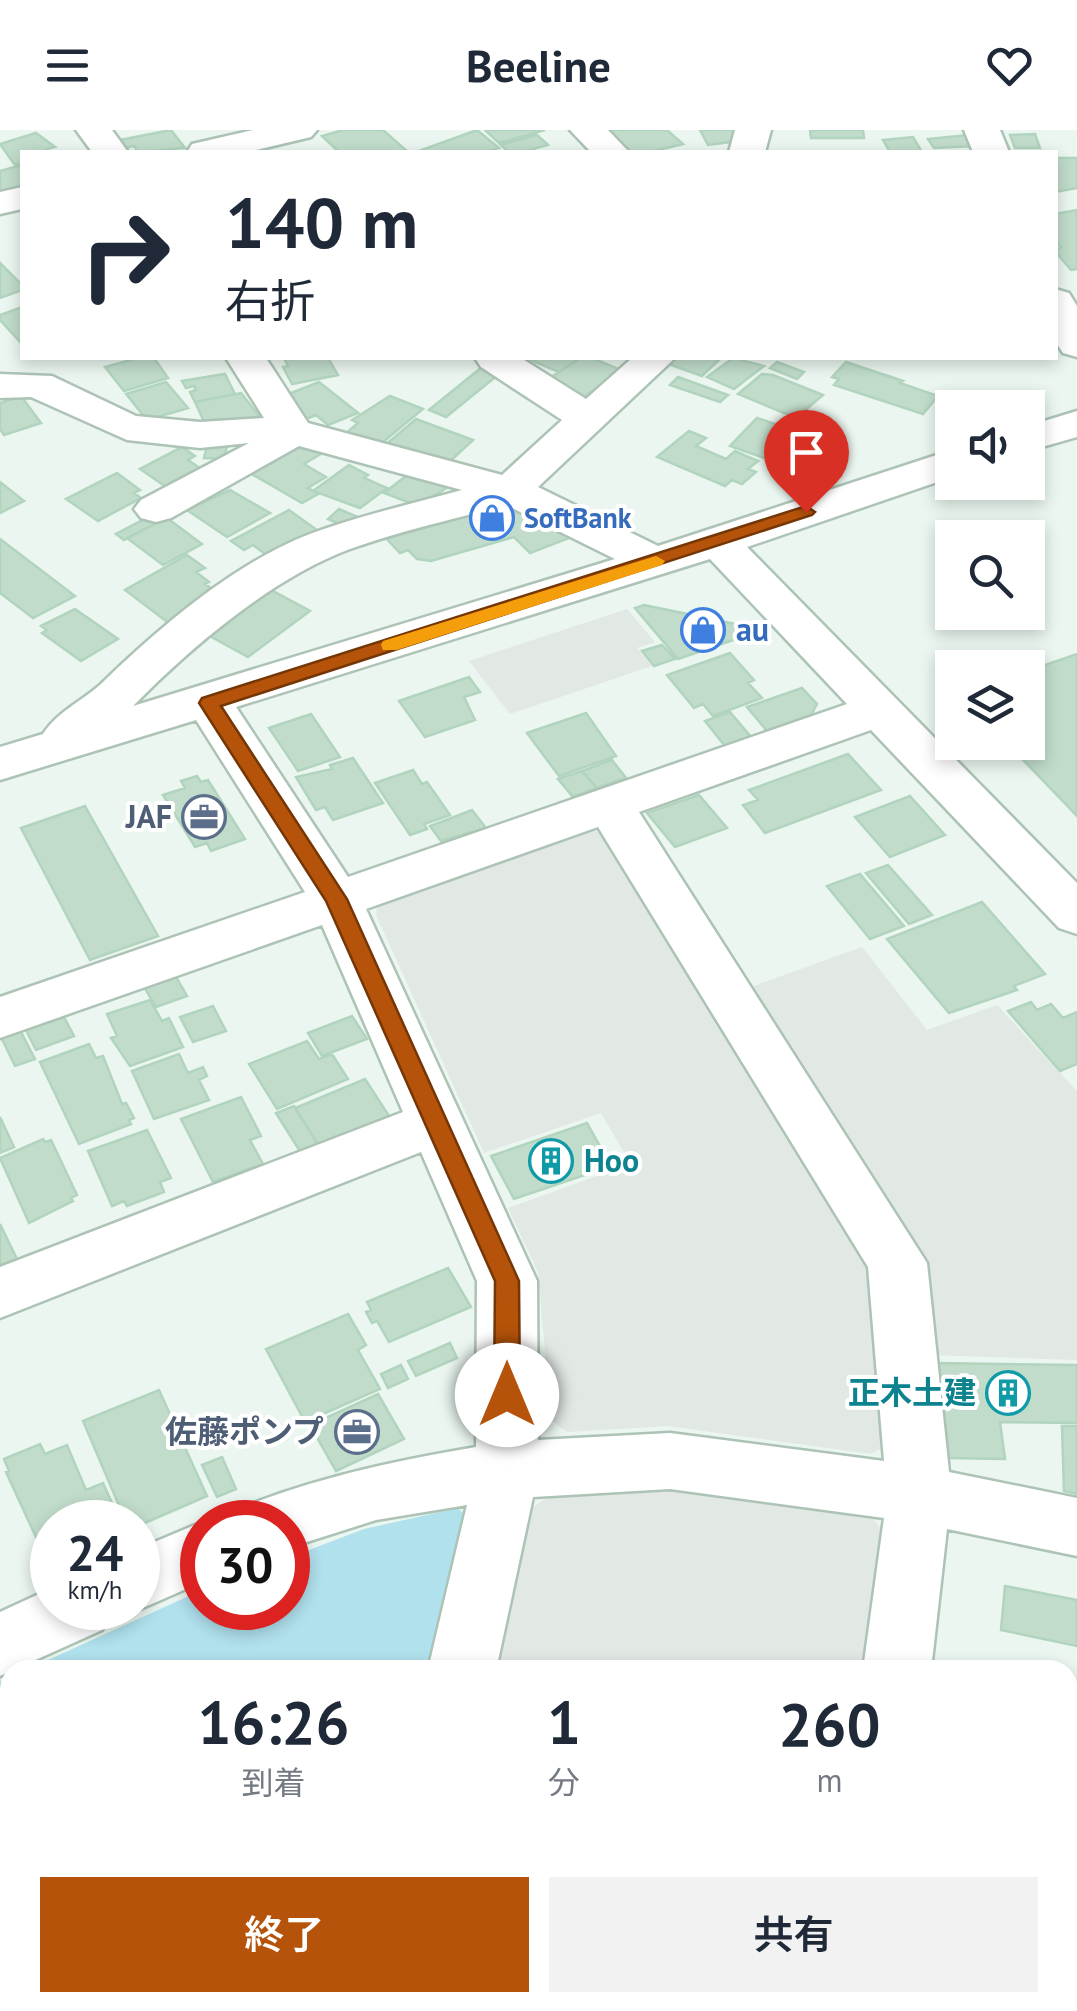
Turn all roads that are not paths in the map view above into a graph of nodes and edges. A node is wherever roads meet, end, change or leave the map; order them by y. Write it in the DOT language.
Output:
graph roads {
  1 [pos="300,130"];
  2 [pos="310,130"];
  3 [pos="588,130"];
  4 [pos="214,150"];
  5 [pos="332,150"];
  6 [pos="610,150"];
  7 [pos="1058,307"];
  8 [pos="1077,345"];
  9 [pos="247,360"];
  10 [pos="498,360"];
  11 [pos="653,360"];
  12 [pos="0,386"];
  13 [pos="588,419"];
  14 [pos="1077,422"];
  15 [pos="292,432"];
  16 [pos="1045,433"];
  17 [pos="935,469"];
  18 [pos="510,490"];
  19 [pos="156,509"];
  20 [pos="718,542"];
  21 [pos="655,562"];
  22 [pos="209,703"];
  23 [pos="880,709"];
  24 [pos="44,752"];
  25 [pos="0,764"];
  26 [pos="609,804"];
  27 [pos="336,899"];
  28 [pos="1077,915"];
  29 [pos="0,1018"];
  30 [pos="437,1122"];
  31 [pos="0,1293"];
  32 [pos="506,1470"];
  33 [pos="919,1496"];
  34 [pos="310,1513"];
  35 [pos="1077,1527"];
  36 [pos="32,1630"];
  37 [pos="0,1645"];
  38 [pos="464,1660"];
  39 [pos="898,1660"];
  1 -- 4 [label="street"];
  2 -- 5 [label="street"];
  3 -- 6 [label="street"];
  7 -- 8 [label="street"];
  9 -- 15 [label="street"];
  10 -- 13 [label="street"];
  11 -- 13 [label="street"];
  12 -- 15 [label="street"];
  13 -- 18 [label="street"];
  14 -- 16 [label="street"];
  15 -- 18 [label="street"];
  15 -- 19 [label="street"];
  17 -- 20 [label="street"];
  18 -- 21 [label="street"];
  18 -- 24 [label="street"];
  20 -- 21 [label="street"];
  20 -- 23 [label="street"];
  21 -- 22 [label="street"];
  22 -- 24 [label="street"];
  22 -- 27 [label="street"];
  23 -- 26 [label="street"];
  23 -- 28 [label="street"];
  24 -- 25 [label="street"];
  26 -- 27 [label="street"];
  26 -- 33 [label="street"];
  27 -- 29 [label="street"];
  27 -- 30 [label="street"];
  30 -- 31 [label="street"];
  30 -- 32 [label="street"];
  32 -- 33 [label="street"];
  32 -- 34 [label="street"];
  32 -- 38 [label="street"];
  33 -- 35 [label="street"];
  33 -- 39 [label="street"];
  36 -- 37 [label="street"];
}
